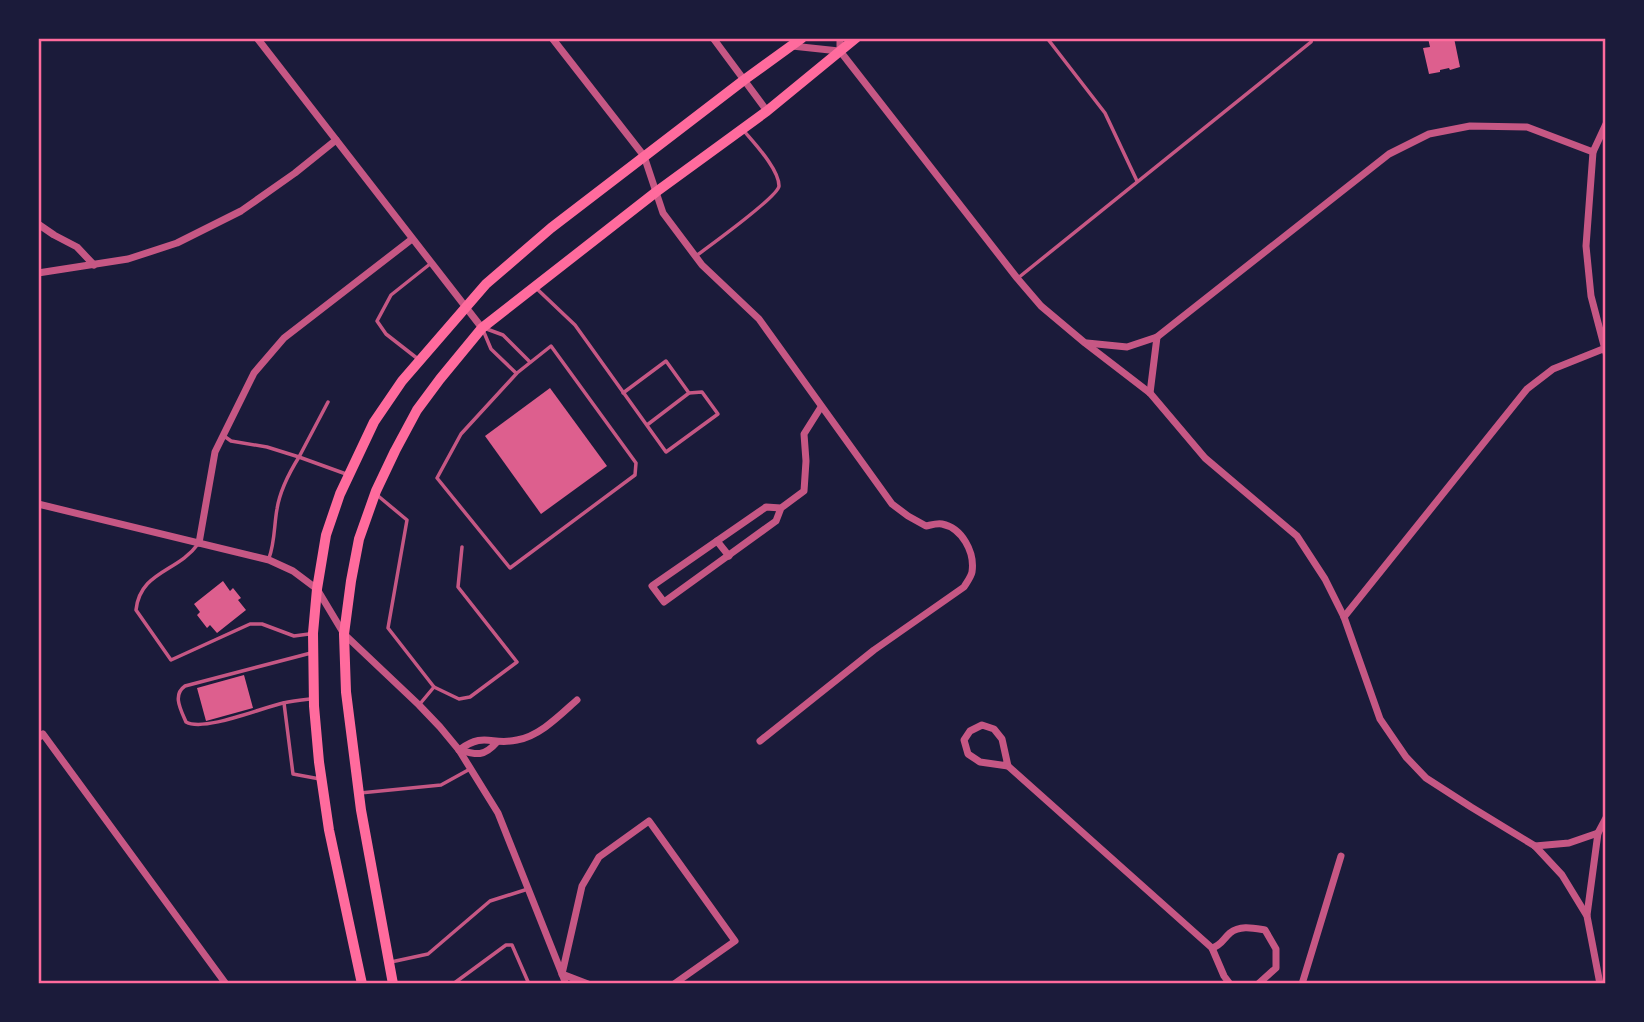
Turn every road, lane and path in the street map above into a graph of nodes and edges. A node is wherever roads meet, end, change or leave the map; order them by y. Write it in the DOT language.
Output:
graph roads {
  1 [pos="257,38"];
  2 [pos="552,38"];
  3 [pos="713,38"];
  4 [pos="802,38"];
  5 [pos="840,38"];
  6 [pos="856,38"];
  7 [pos="1047,38"];
  8 [pos="1312,38"];
  9 [pos="790,46"];
  10 [pos="840,51"];
  11 [pos="744,80"];
  12 [pos="766,110"];
  13 [pos="1605,124"];
  14 [pos="743,128"];
  15 [pos="336,140"];
  16 [pos="1593,152"];
  17 [pos="644,156"];
  18 [pos="1137,182"];
  19 [pos="656,192"];
  20 [pos="38,224"];
  21 [pos="412,239"];
  22 [pos="696,256"];
  23 [pos="431,263"];
  24 [pos="94,265"];
  25 [pos="38,273"];
  26 [pos="1017,278"];
  27 [pos="535,287"];
  28 [pos="465,306"];
  29 [pos="482,328"];
  30 [pos="1157,337"];
  31 [pos="1084,342"];
  32 [pos="1604,351"];
  33 [pos="419,360"];
  34 [pos="530,362"];
  35 [pos="517,373"];
  36 [pos="623,393"];
  37 [pos="690,393"];
  38 [pos="1150,393"];
  39 [pos="328,402"];
  40 [pos="821,407"];
  41 [pos="647,425"];
  42 [pos="223,435"];
  43 [pos="299,457"];
  44 [pos="349,475"];
  45 [pos="375,494"];
  46 [pos="38,504"];
  47 [pos="781,508"];
  48 [pos="717,541"];
  49 [pos="199,543"];
  50 [pos="462,547"];
  51 [pos="729,556"];
  52 [pos="269,560"];
  53 [pos="317,589"];
  54 [pos="1344,617"];
  55 [pos="313,633"];
  56 [pos="344,634"];
  57 [pos="313,652"];
  58 [pos="434,687"];
  59 [pos="314,698"];
  60 [pos="577,700"];
  61 [pos="284,703"];
  62 [pos="419,705"];
  63 [pos="38,738"];
  64 [pos="760,741"];
  65 [pos="497,742"];
  66 [pos="459,750"];
  67 [pos="1008,766"];
  68 [pos="472,768"];
  69 [pos="321,779"];
  70 [pos="359,793"];
  71 [pos="1605,818"];
  72 [pos="1598,832"];
  73 [pos="1535,846"];
  74 [pos="1340,856"];
  75 [pos="528,889"];
  76 [pos="1587,916"];
  77 [pos="1212,948"];
  78 [pos="389,962"];
  79 [pos="562,974"];
  80 [pos="226,984"];
  81 [pos="362,984"];
  82 [pos="393,984"];
  83 [pos="453,984"];
  84 [pos="529,984"];
  85 [pos="566,984"];
  86 [pos="588,984"];
  87 [pos="674,984"];
  88 [pos="1230,984"];
  89 [pos="1258,984"];
  90 [pos="1302,984"];
  91 [pos="1600,984"];
  1 -- 15 [label="street"];
  2 -- 17 [label="street"];
  3 -- 11 [label="street"];
  4 -- 9 [label="main road"];
  5 -- 10 [label="street"];
  6 -- 10 [label="main road"];
  7 -- 18 [label="lane"];
  8 -- 18 [label="lane"];
  9 -- 10 [label="street"];
  9 -- 11 [label="main road"];
  10 -- 12 [label="main road"];
  10 -- 26 [label="street"];
  11 -- 12 [label="street"];
  11 -- 17 [label="main road"];
  12 -- 14 [label="main road"];
  13 -- 16 [label="street"];
  14 -- 19 [label="main road"];
  14 -- 22 [label="lane"];
  15 -- 21 [label="street"];
  15 -- 24 [label="street"];
  16 -- 30 [label="street"];
  16 -- 32 [label="street"];
  17 -- 19 [label="street"];
  17 -- 28 [label="main road"];
  18 -- 26 [label="lane"];
  19 -- 22 [label="street"];
  19 -- 27 [label="main road"];
  20 -- 24 [label="street"];
  21 -- 23 [label="street"];
  21 -- 42 [label="street"];
  22 -- 40 [label="street"];
  23 -- 28 [label="street"];
  23 -- 33 [label="lane"];
  24 -- 25 [label="street"];
  26 -- 31 [label="street"];
  27 -- 29 [label="main road"];
  27 -- 36 [label="lane"];
  28 -- 29 [label="street"];
  28 -- 33 [label="main road"];
  29 -- 34 [label="lane"];
  29 -- 35 [label="lane"];
  29 -- 45 [label="main road"];
  30 -- 31 [label="street"];
  30 -- 38 [label="street"];
  31 -- 38 [label="street"];
  32 -- 54 [label="street"];
  33 -- 44 [label="main road"];
  34 -- 35 [label="lane"];
  34 -- 35 [label="lane"];
  36 -- 37 [label="lane"];
  36 -- 41 [label="lane"];
  37 -- 41 [label="lane"];
  37 -- 41 [label="lane"];
  38 -- 54 [label="street"];
  39 -- 43 [label="lane"];
  40 -- 47 [label="street"];
  40 -- 64 [label="street"];
  42 -- 43 [label="lane"];
  42 -- 49 [label="street"];
  43 -- 44 [label="lane"];
  43 -- 52 [label="lane"];
  44 -- 53 [label="main road"];
  45 -- 56 [label="main road"];
  45 -- 58 [label="lane"];
  46 -- 49 [label="street"];
  47 -- 48 [label="street"];
  47 -- 51 [label="street"];
  48 -- 51 [label="street"];
  48 -- 51 [label="street"];
  49 -- 52 [label="street"];
  49 -- 55 [label="lane"];
  50 -- 58 [label="lane"];
  52 -- 53 [label="street"];
  53 -- 55 [label="main road"];
  53 -- 56 [label="street"];
  54 -- 73 [label="street"];
  55 -- 57 [label="main road"];
  56 -- 62 [label="street"];
  56 -- 70 [label="main road"];
  57 -- 59 [label="main road"];
  57 -- 61 [label="lane"];
  58 -- 62 [label="lane"];
  59 -- 61 [label="lane"];
  59 -- 69 [label="main road"];
  60 -- 65 [label="street"];
  61 -- 69 [label="lane"];
  62 -- 66 [label="street"];
  63 -- 80 [label="street"];
  65 -- 66 [label="street"];
  65 -- 66 [label="street"];
  66 -- 68 [label="street"];
  67 -- 67 [label="street"];
  67 -- 77 [label="street"];
  68 -- 70 [label="lane"];
  68 -- 75 [label="street"];
  69 -- 81 [label="main road"];
  70 -- 78 [label="main road"];
  71 -- 72 [label="street"];
  72 -- 73 [label="street"];
  72 -- 76 [label="street"];
  73 -- 76 [label="street"];
  74 -- 90 [label="street"];
  75 -- 78 [label="lane"];
  75 -- 79 [label="street"];
  76 -- 91 [label="street"];
  77 -- 88 [label="street"];
  77 -- 89 [label="street"];
  78 -- 82 [label="main road"];
  79 -- 85 [label="street"];
  79 -- 86 [label="street"];
  79 -- 87 [label="street"];
  83 -- 84 [label="lane"];
}
